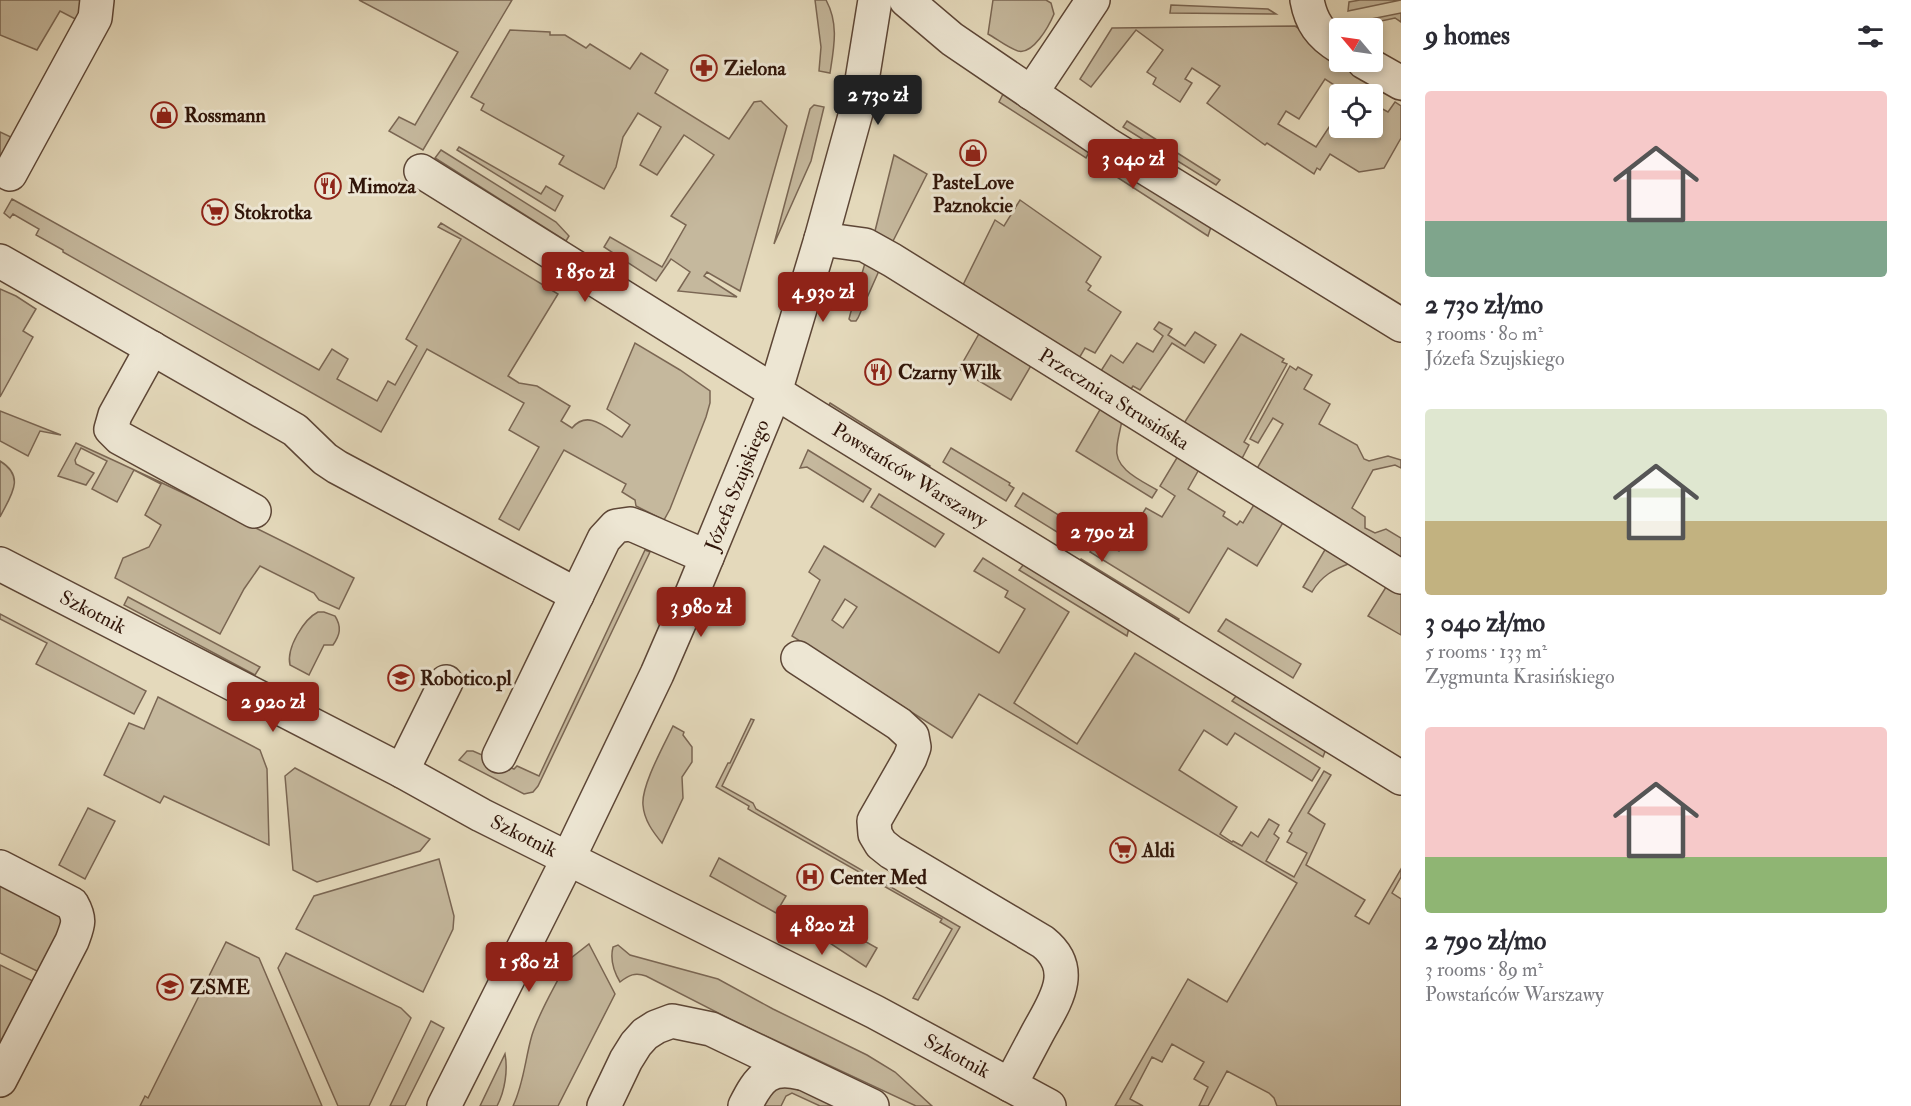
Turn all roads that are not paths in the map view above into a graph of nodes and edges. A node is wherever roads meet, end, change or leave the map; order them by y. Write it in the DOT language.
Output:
graph roads {
  1 [pos="97,0"];
  2 [pos="875,0"];
  3 [pos="906,0"];
  4 [pos="1093,0"];
  5 [pos="1309,8"];
  6 [pos="1329,19"];
  7 [pos="1329,41"];
  8 [pos="1383,48"];
  9 [pos="1401,57"];
  10 [pos="1382,72"];
  11 [pos="1401,83"];
  12 [pos="1031,93"];
  13 [pos="421,171"];
  14 [pos="10,174"];
  15 [pos="821,239"];
  16 [pos="0,261"];
  17 [pos="1401,325"];
  18 [pos="152,348"];
  19 [pos="775,392"];
  20 [pos="254,511"];
  21 [pos="707,557"];
  22 [pos="0,564"];
  23 [pos="1401,577"];
  24 [pos="577,595"];
  25 [pos="798,658"];
  26 [pos="446,682"];
  27 [pos="499,756"];
  28 [pos="402,771"];
  29 [pos="1401,778"];
  30 [pos="569,857"];
  31 [pos="0,867"];
  32 [pos="801,1072"];
  33 [pos="0,1080"];
  34 [pos="1010,1085"];
  35 [pos="444,1106"];
  36 [pos="604,1106"];
  37 [pos="745,1106"];
  38 [pos="872,1106"];
  39 [pos="1050,1106"];
  1 -- 14 [label="street"];
  2 -- 15 [label="street, Józefa Szujskiego"];
  3 -- 12 [label="street"];
  4 -- 12 [label="street"];
  5 -- 6 [label="street"];
  5 -- 7 [label="street"];
  8 -- 9 [label="street"];
  10 -- 11 [label="street"];
  12 -- 17 [label="street"];
  13 -- 19 [label="street, Powstańców Warszawy"];
  15 -- 19 [label="street, Józefa Szujskiego"];
  15 -- 23 [label="street, Przecznica Strusińska"];
  16 -- 18 [label="street"];
  18 -- 20 [label="street"];
  18 -- 24 [label="street"];
  19 -- 21 [label="street, Józefa Szujskiego"];
  19 -- 29 [label="street, Powstańców Warszawy"];
  21 -- 24 [label="street"];
  21 -- 30 [label="street, Józefa Szujskiego"];
  22 -- 28 [label="street, Szkotnik"];
  24 -- 27 [label="street"];
  25 -- 34 [label="street"];
  26 -- 28 [label="street"];
  28 -- 30 [label="street, Szkotnik"];
  30 -- 34 [label="street, Szkotnik"];
  30 -- 35 [label="street, Józefa Szujskiego"];
  31 -- 33 [label="street"];
  32 -- 36 [label="street"];
  32 -- 37 [label="street"];
  32 -- 38 [label="street"];
  34 -- 39 [label="street, Szkotnik"];
}
